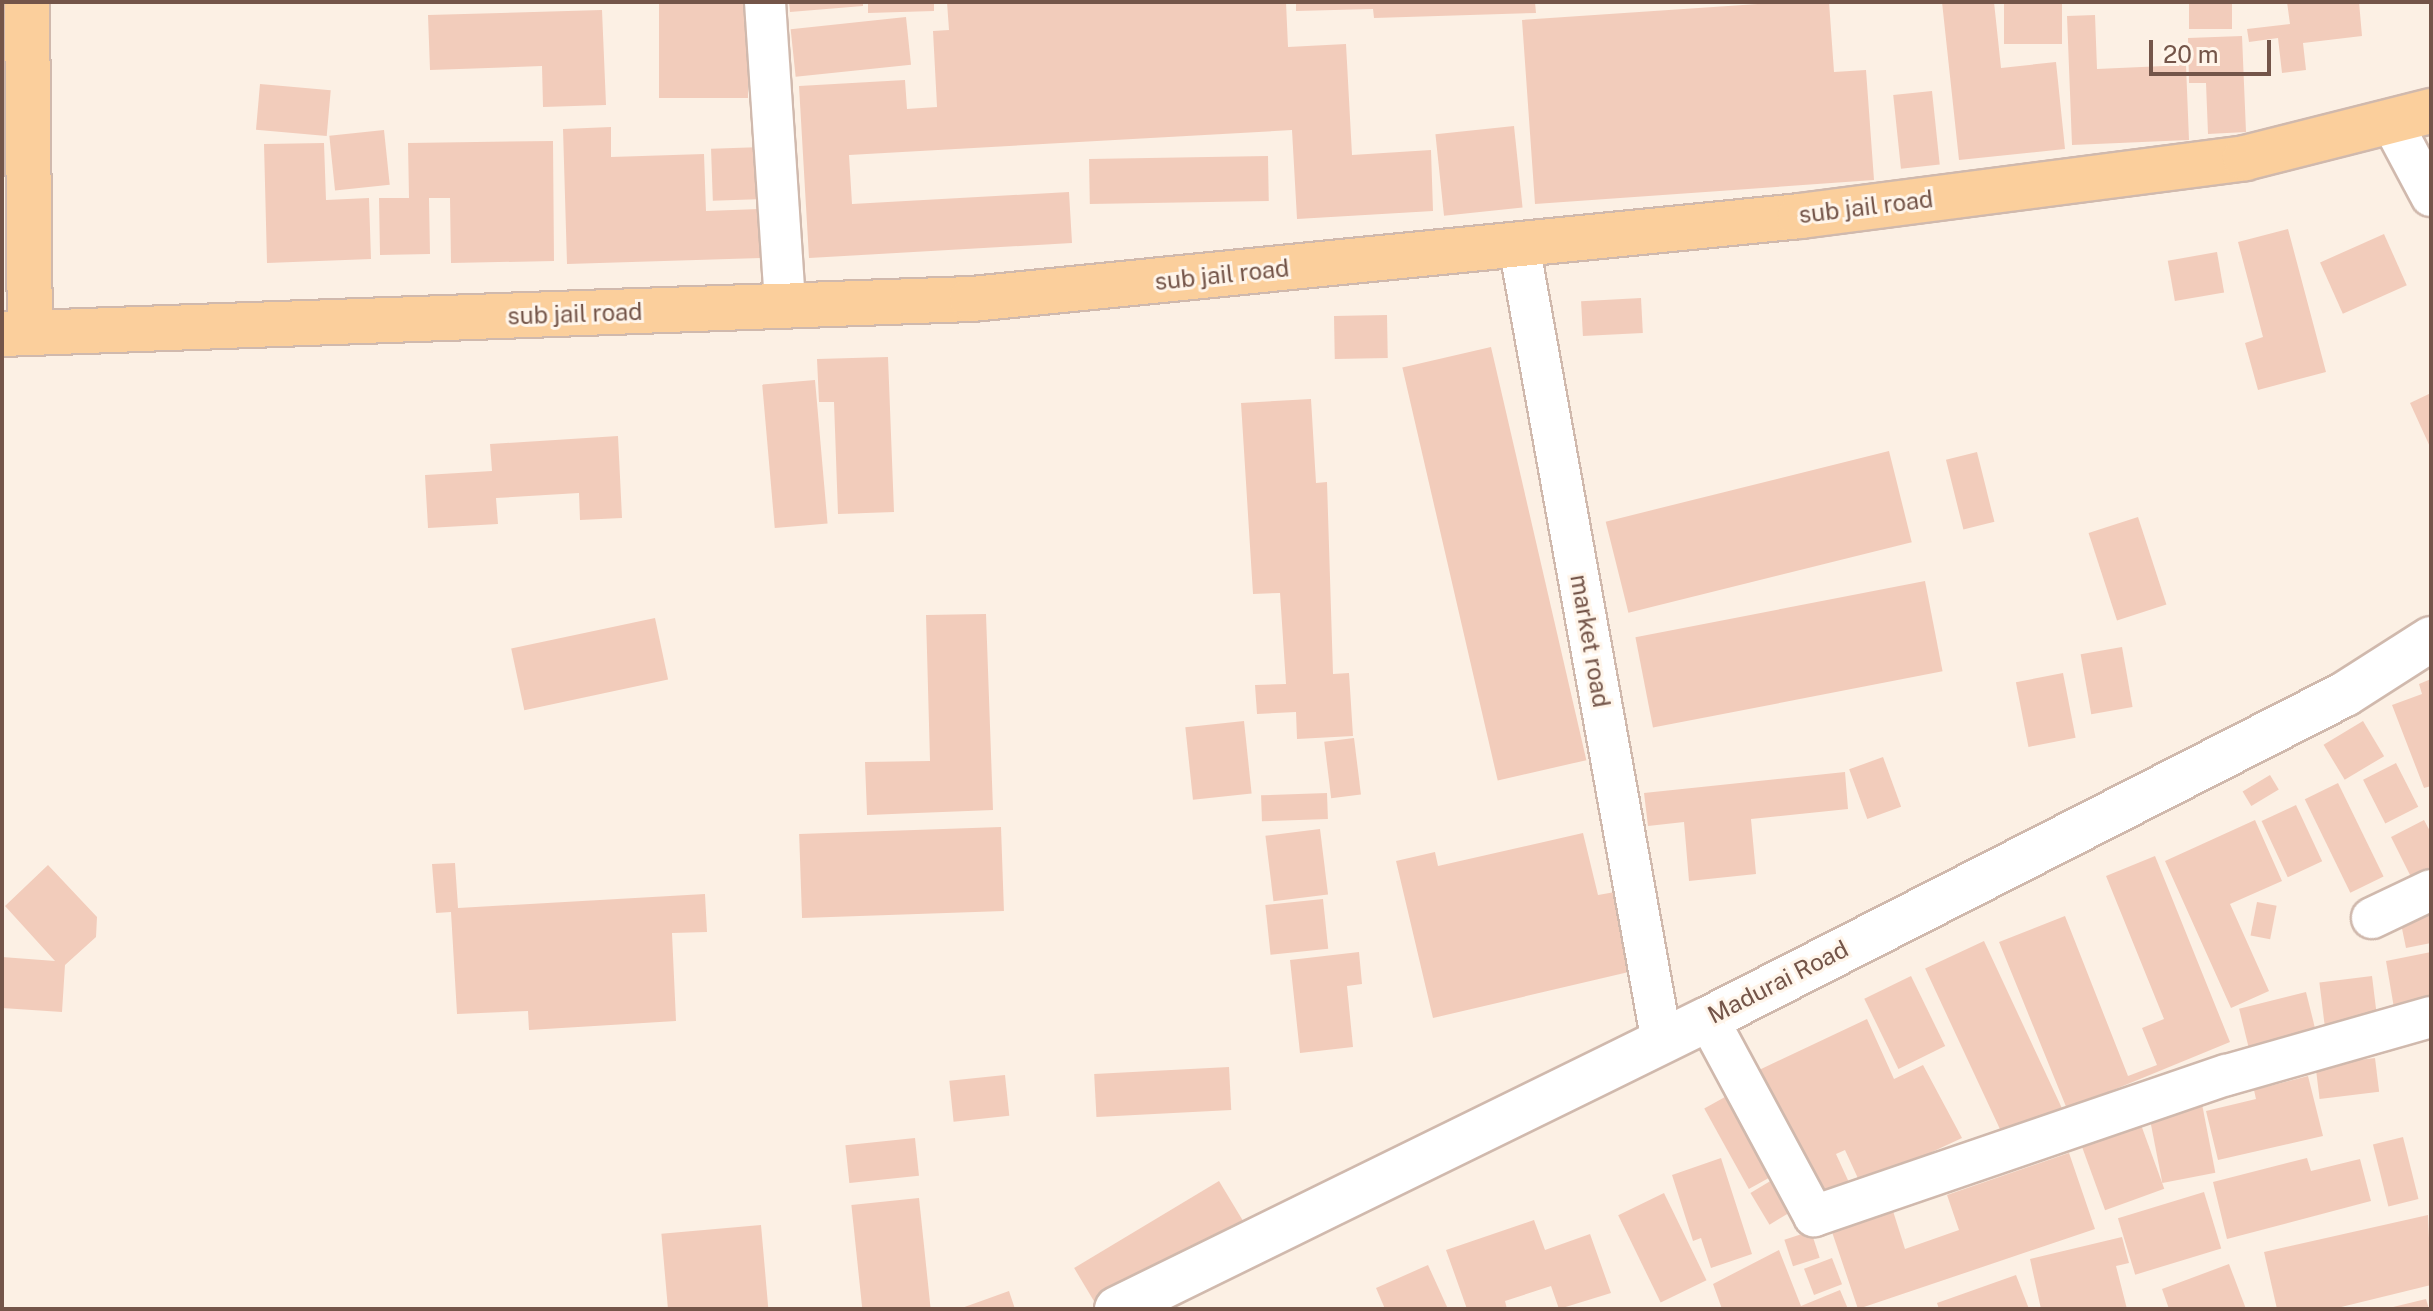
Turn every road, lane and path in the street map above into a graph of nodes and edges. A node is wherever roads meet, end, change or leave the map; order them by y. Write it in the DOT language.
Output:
graph roads {
  1 [pos="27,2"];
  2 [pos="765,2"];
  3 [pos="2411,116"];
  4 [pos="2431,196"];
  5 [pos="1519,245"];
  6 [pos="785,307"];
  7 [pos="16,334"];
  8 [pos="2431,639"];
  9 [pos="2431,890"];
  10 [pos="2372,918"];
  11 [pos="2431,1017"];
  12 [pos="1708,1019"];
  13 [pos="1661,1037"];
  14 [pos="1117,1309"];
  1 -- 7 [label="main road"];
  2 -- 6 [label="street"];
  3 -- 4 [label="street"];
  3 -- 5 [label="main road, sub jail road"];
  5 -- 6 [label="main road, sub jail road"];
  5 -- 13 [label="street, market road"];
  6 -- 7 [label="main road, sub jail road"];
  8 -- 12 [label="main road, Madurai Road"];
  9 -- 10 [label="street"];
  11 -- 12 [label="street"];
  12 -- 13 [label="main road, Madurai Road"];
  13 -- 14 [label="main road, Madurai Road"];
}
